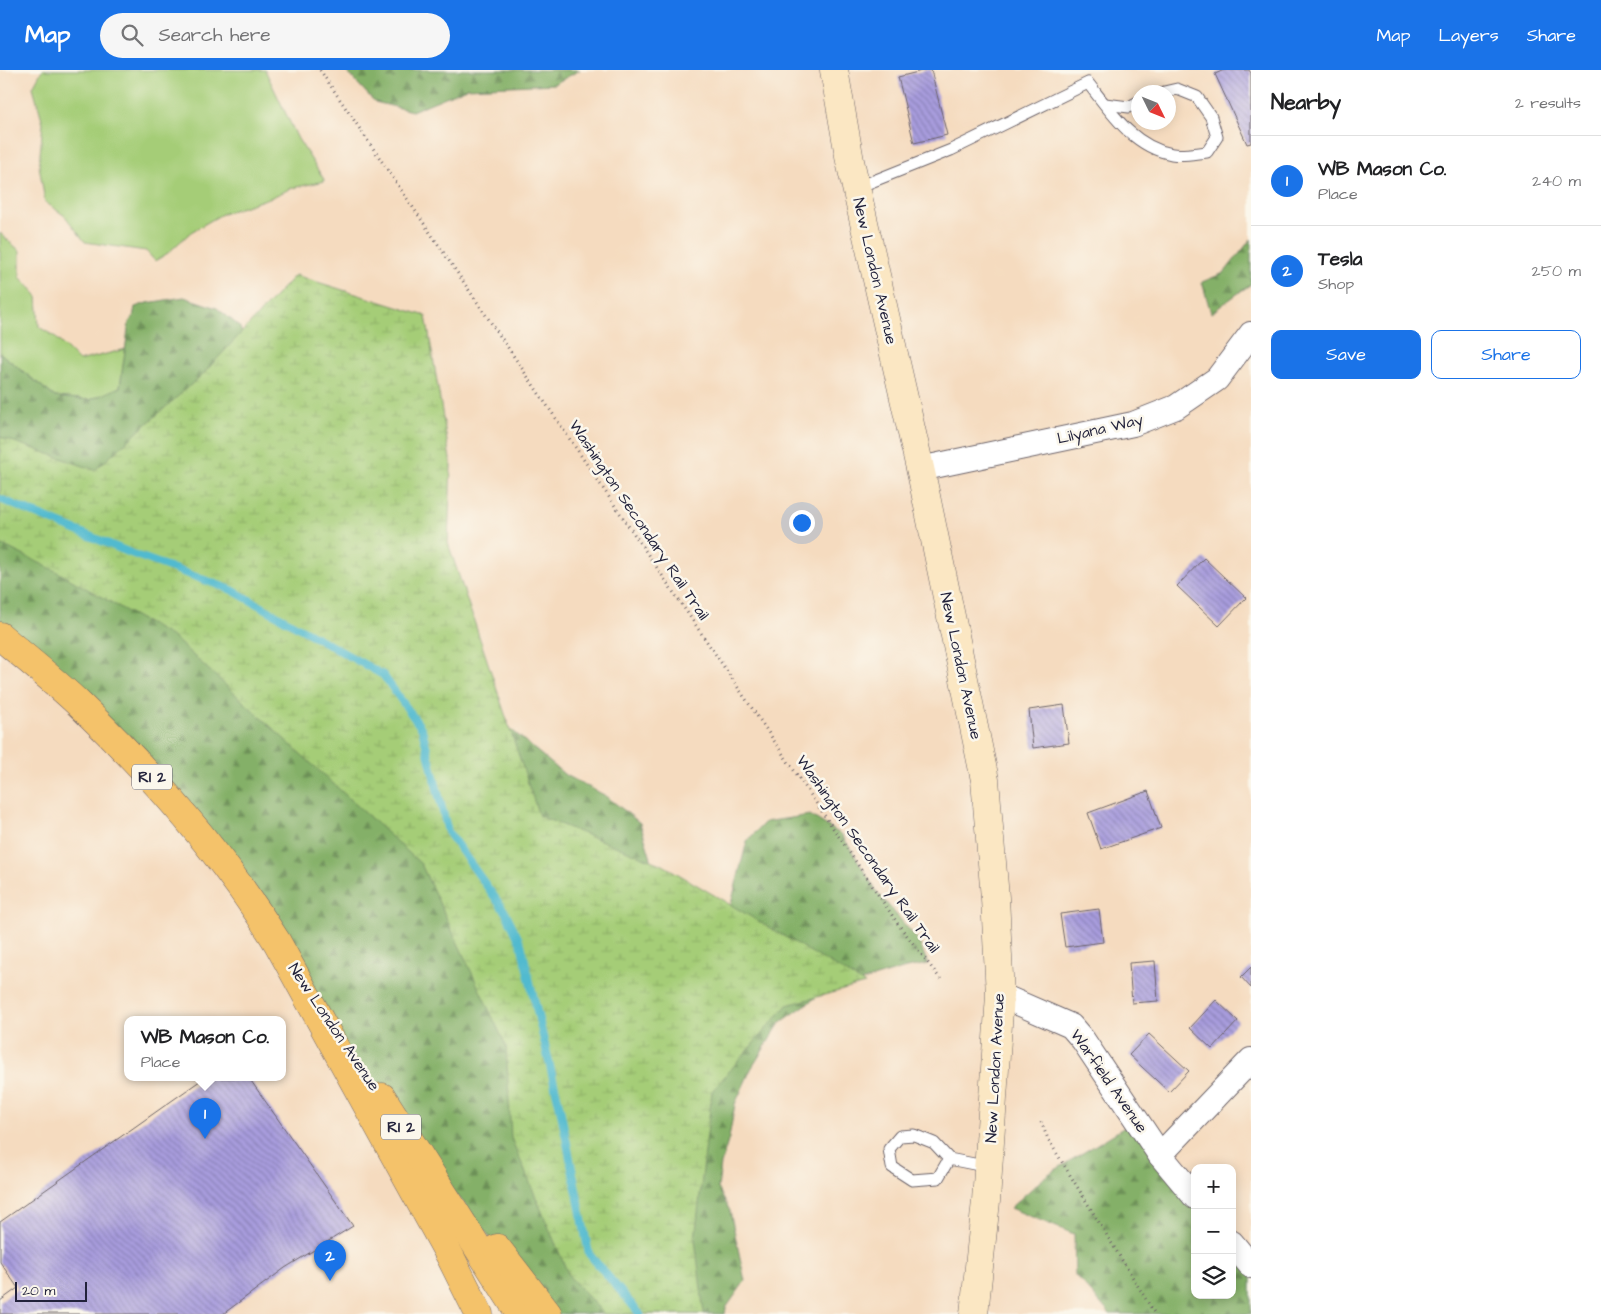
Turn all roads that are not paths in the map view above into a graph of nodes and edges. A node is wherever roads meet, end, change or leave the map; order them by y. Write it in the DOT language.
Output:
graph roads {
  1 [pos="834,70"];
  2 [pos="1176,89"];
  3 [pos="1105,104"];
  4 [pos="1131,106"];
  5 [pos="856,188"];
  6 [pos="1251,334"];
  7 [pos="920,469"];
  8 [pos="0,636"];
  9 [pos="278,942"];
  10 [pos="1000,995"];
  11 [pos="1251,1060"];
  12 [pos="387,1105"];
  13 [pos="1160,1155"];
  14 [pos="949,1159"];
  15 [pos="989,1167"];
  16 [pos="1191,1192"];
  17 [pos="1236,1248"];
  18 [pos="1251,1266"];
  19 [pos="980,1273"];
  20 [pos="479,1314"];
  21 [pos="520,1314"];
  22 [pos="548,1314"];
  23 [pos="974,1314"];
  24 [pos="983,1314"];
  1 -- 5 [label="main road, New London Avenue"];
  2 -- 3 [label="lane"];
  3 -- 4 [label="lane"];
  3 -- 5 [label="lane"];
  5 -- 7 [label="main road, New London Avenue"];
  6 -- 7 [label="street, Lilyana Way"];
  7 -- 10 [label="main road, New London Avenue"];
  8 -- 9 [label="main road, RI 2"];
  9 -- 12 [label="main road, New London Avenue / RI 2"];
  9 -- 20 [label="main road"];
  10 -- 13 [label="street, Warfield Avenue"];
  10 -- 15 [label="main road, New London Avenue"];
  11 -- 13 [label="street"];
  12 -- 21 [label="main road, New London Avenue / RI 2"];
  12 -- 22 [label="main road"];
  13 -- 16 [label="street, Warfield Avenue"];
  14 -- 14 [label="lane"];
  14 -- 15 [label="lane"];
  15 -- 19 [label="main road, New London Avenue"];
  17 -- 18 [label="street"];
  19 -- 23 [label="main road, New London Avenue"];
  19 -- 24 [label="main road, New London Avenue"];
}
